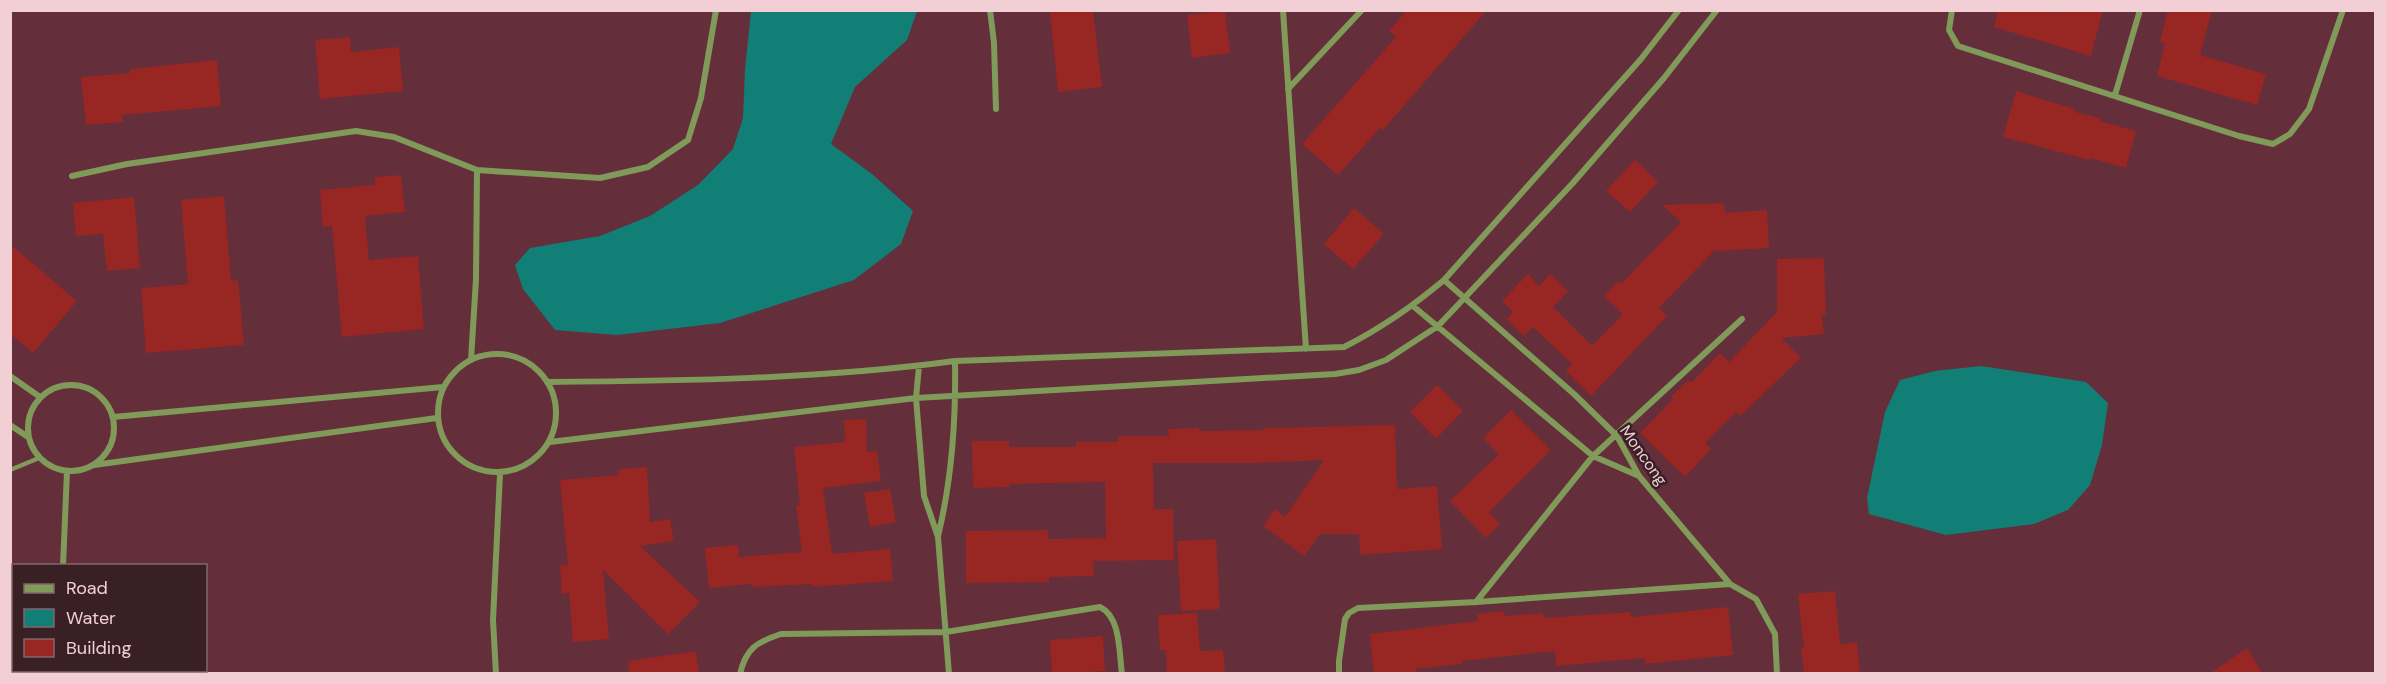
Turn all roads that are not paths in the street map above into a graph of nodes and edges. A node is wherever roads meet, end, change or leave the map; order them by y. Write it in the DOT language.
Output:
graph roads {
  1 [pos="716,10"];
  2 [pos="990,10"];
  3 [pos="1283,10"];
  4 [pos="1362,10"];
  5 [pos="1679,10"];
  6 [pos="1718,10"];
  7 [pos="1952,10"];
  8 [pos="2140,10"];
  9 [pos="2343,10"];
  10 [pos="1288,88"];
  11 [pos="2115,95"];
  12 [pos="996,109"];
  13 [pos="477,170"];
  14 [pos="72,176"];
  15 [pos="1444,280"];
  16 [pos="1465,299"];
  17 [pos="1413,306"];
  18 [pos="1743,319"];
  19 [pos="1438,326"];
  20 [pos="1306,349"];
  21 [pos="471,360"];
  22 [pos="955,361"];
  23 [pos="919,366"];
  24 [pos="10,376"];
  25 [pos="547,382"];
  26 [pos="443,387"];
  27 [pos="956,395"];
  28 [pos="40,397"];
  29 [pos="916,398"];
  30 [pos="113,417"];
  31 [pos="437,418"];
  32 [pos="10,425"];
  33 [pos="1617,436"];
  34 [pos="28,437"];
  35 [pos="550,442"];
  36 [pos="1593,456"];
  37 [pos="39,458"];
  38 [pos="94,465"];
  39 [pos="10,470"];
  40 [pos="67,471"];
  41 [pos="500,474"];
  42 [pos="1639,476"];
  43 [pos="938,537"];
  44 [pos="63,564"];
  45 [pos="1730,584"];
  46 [pos="1476,602"];
  47 [pos="946,632"];
  48 [pos="496,674"];
  49 [pos="740,674"];
  50 [pos="949,674"];
  51 [pos="1122,674"];
  52 [pos="1339,674"];
  53 [pos="1777,674"];
  1 -- 13 [label="street"];
  2 -- 12 [label="street"];
  3 -- 10 [label="street"];
  4 -- 10 [label="street"];
  5 -- 15 [label="street"];
  6 -- 16 [label="street"];
  7 -- 11 [label="street"];
  8 -- 11 [label="street"];
  9 -- 11 [label="street"];
  10 -- 20 [label="street"];
  13 -- 14 [label="street"];
  13 -- 21 [label="street"];
  15 -- 16 [label="street, Moncong"];
  15 -- 17 [label="street"];
  16 -- 19 [label="street"];
  16 -- 33 [label="street, Moncong"];
  17 -- 19 [label="street"];
  17 -- 20 [label="street"];
  18 -- 33 [label="street"];
  19 -- 27 [label="street"];
  19 -- 36 [label="street"];
  20 -- 22 [label="street"];
  21 -- 25 [label="street"];
  21 -- 26 [label="street"];
  22 -- 23 [label="street"];
  22 -- 27 [label="street"];
  23 -- 25 [label="street"];
  23 -- 29 [label="street"];
  24 -- 28 [label="street"];
  25 -- 35 [label="street"];
  26 -- 30 [label="street"];
  26 -- 31 [label="street"];
  27 -- 29 [label="street"];
  27 -- 43 [label="street"];
  28 -- 30 [label="street"];
  28 -- 34 [label="street"];
  29 -- 35 [label="street"];
  29 -- 43 [label="street"];
  30 -- 38 [label="street"];
  31 -- 38 [label="street"];
  31 -- 41 [label="street"];
  32 -- 34 [label="street"];
  33 -- 36 [label="street"];
  33 -- 42 [label="street, Moncong"];
  34 -- 37 [label="street"];
  35 -- 41 [label="street"];
  36 -- 42 [label="street"];
  36 -- 46 [label="street"];
  37 -- 39 [label="lane"];
  37 -- 40 [label="street"];
  38 -- 40 [label="street"];
  40 -- 44 [label="street"];
  41 -- 48 [label="street"];
  42 -- 45 [label="street, Moncong"];
  43 -- 47 [label="street"];
  45 -- 46 [label="street"];
  45 -- 53 [label="street, Moncong"];
  46 -- 52 [label="street"];
  47 -- 49 [label="street"];
  47 -- 50 [label="street"];
  47 -- 51 [label="street"];
}
